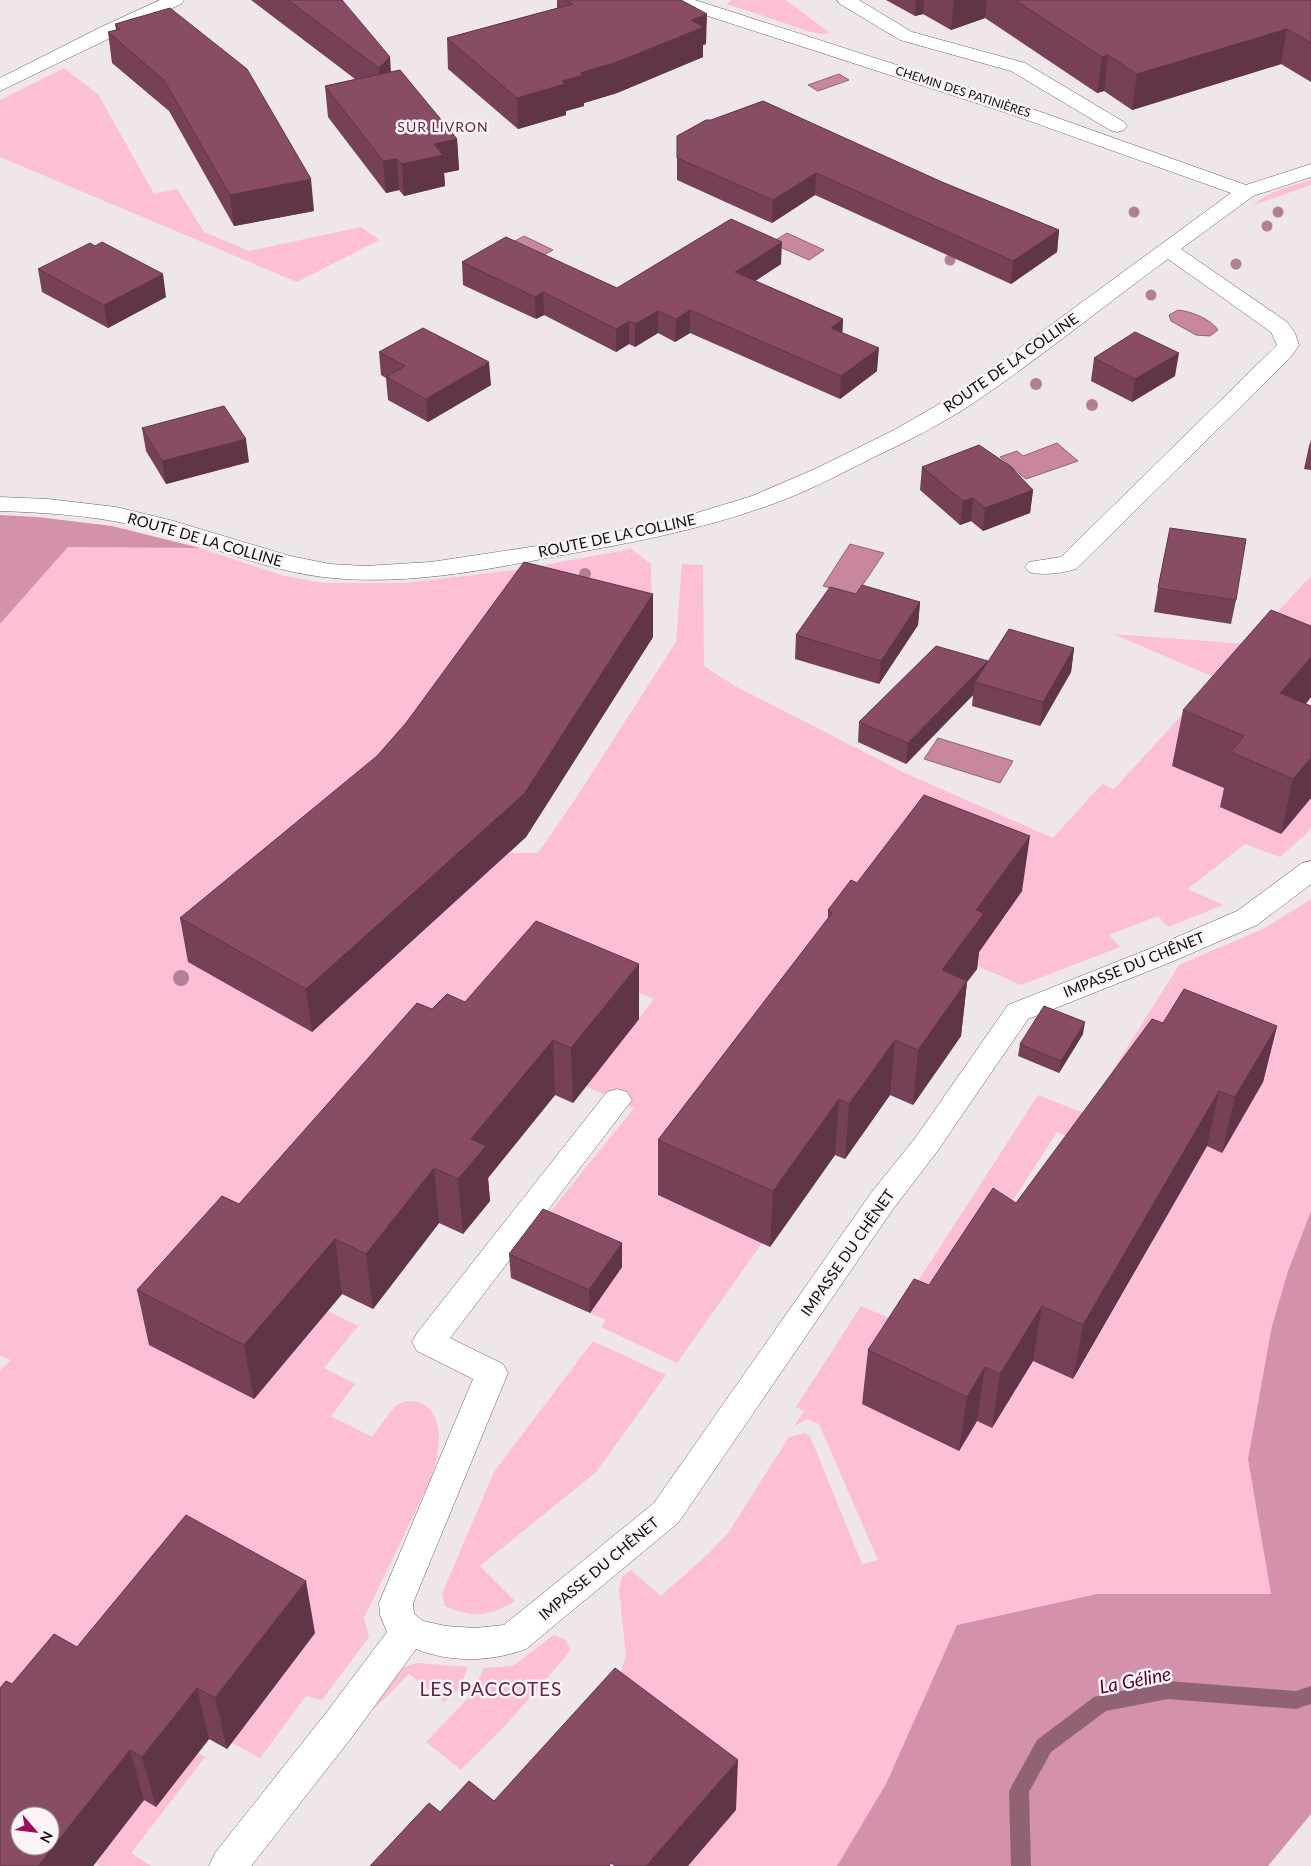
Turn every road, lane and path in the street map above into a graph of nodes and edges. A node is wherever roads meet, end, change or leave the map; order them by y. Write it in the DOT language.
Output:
graph roads {
  1 [pos="174,0"];
  2 [pos="678,0"];
  3 [pos="846,0"];
  4 [pos="126,1"];
  5 [pos="151,10"];
  6 [pos="0,85"];
  7 [pos="1117,126"];
  8 [pos="1311,170"];
  9 [pos="1246,192"];
  10 [pos="1169,250"];
  11 [pos="0,504"];
  12 [pos="1037,567"];
  13 [pos="1311,870"];
  14 [pos="617,1100"];
  15 [pos="409,1631"];
  16 [pos="228,1866"];
  1 -- 5 [label="street"];
  2 -- 9 [label="street, CHEMIN DES PATINIÈRES"];
  3 -- 7 [label="street"];
  4 -- 5 [label="street"];
  5 -- 6 [label="street"];
  8 -- 9 [label="street, ROUTE DE LA COLLINE"];
  9 -- 10 [label="street, ROUTE DE LA COLLINE"];
  10 -- 11 [label="street, ROUTE DE LA COLLINE"];
  10 -- 12 [label="street"];
  13 -- 15 [label="street, IMPASSE DU CHÊNET"];
  14 -- 15 [label="street"];
  15 -- 16 [label="street"];
}
